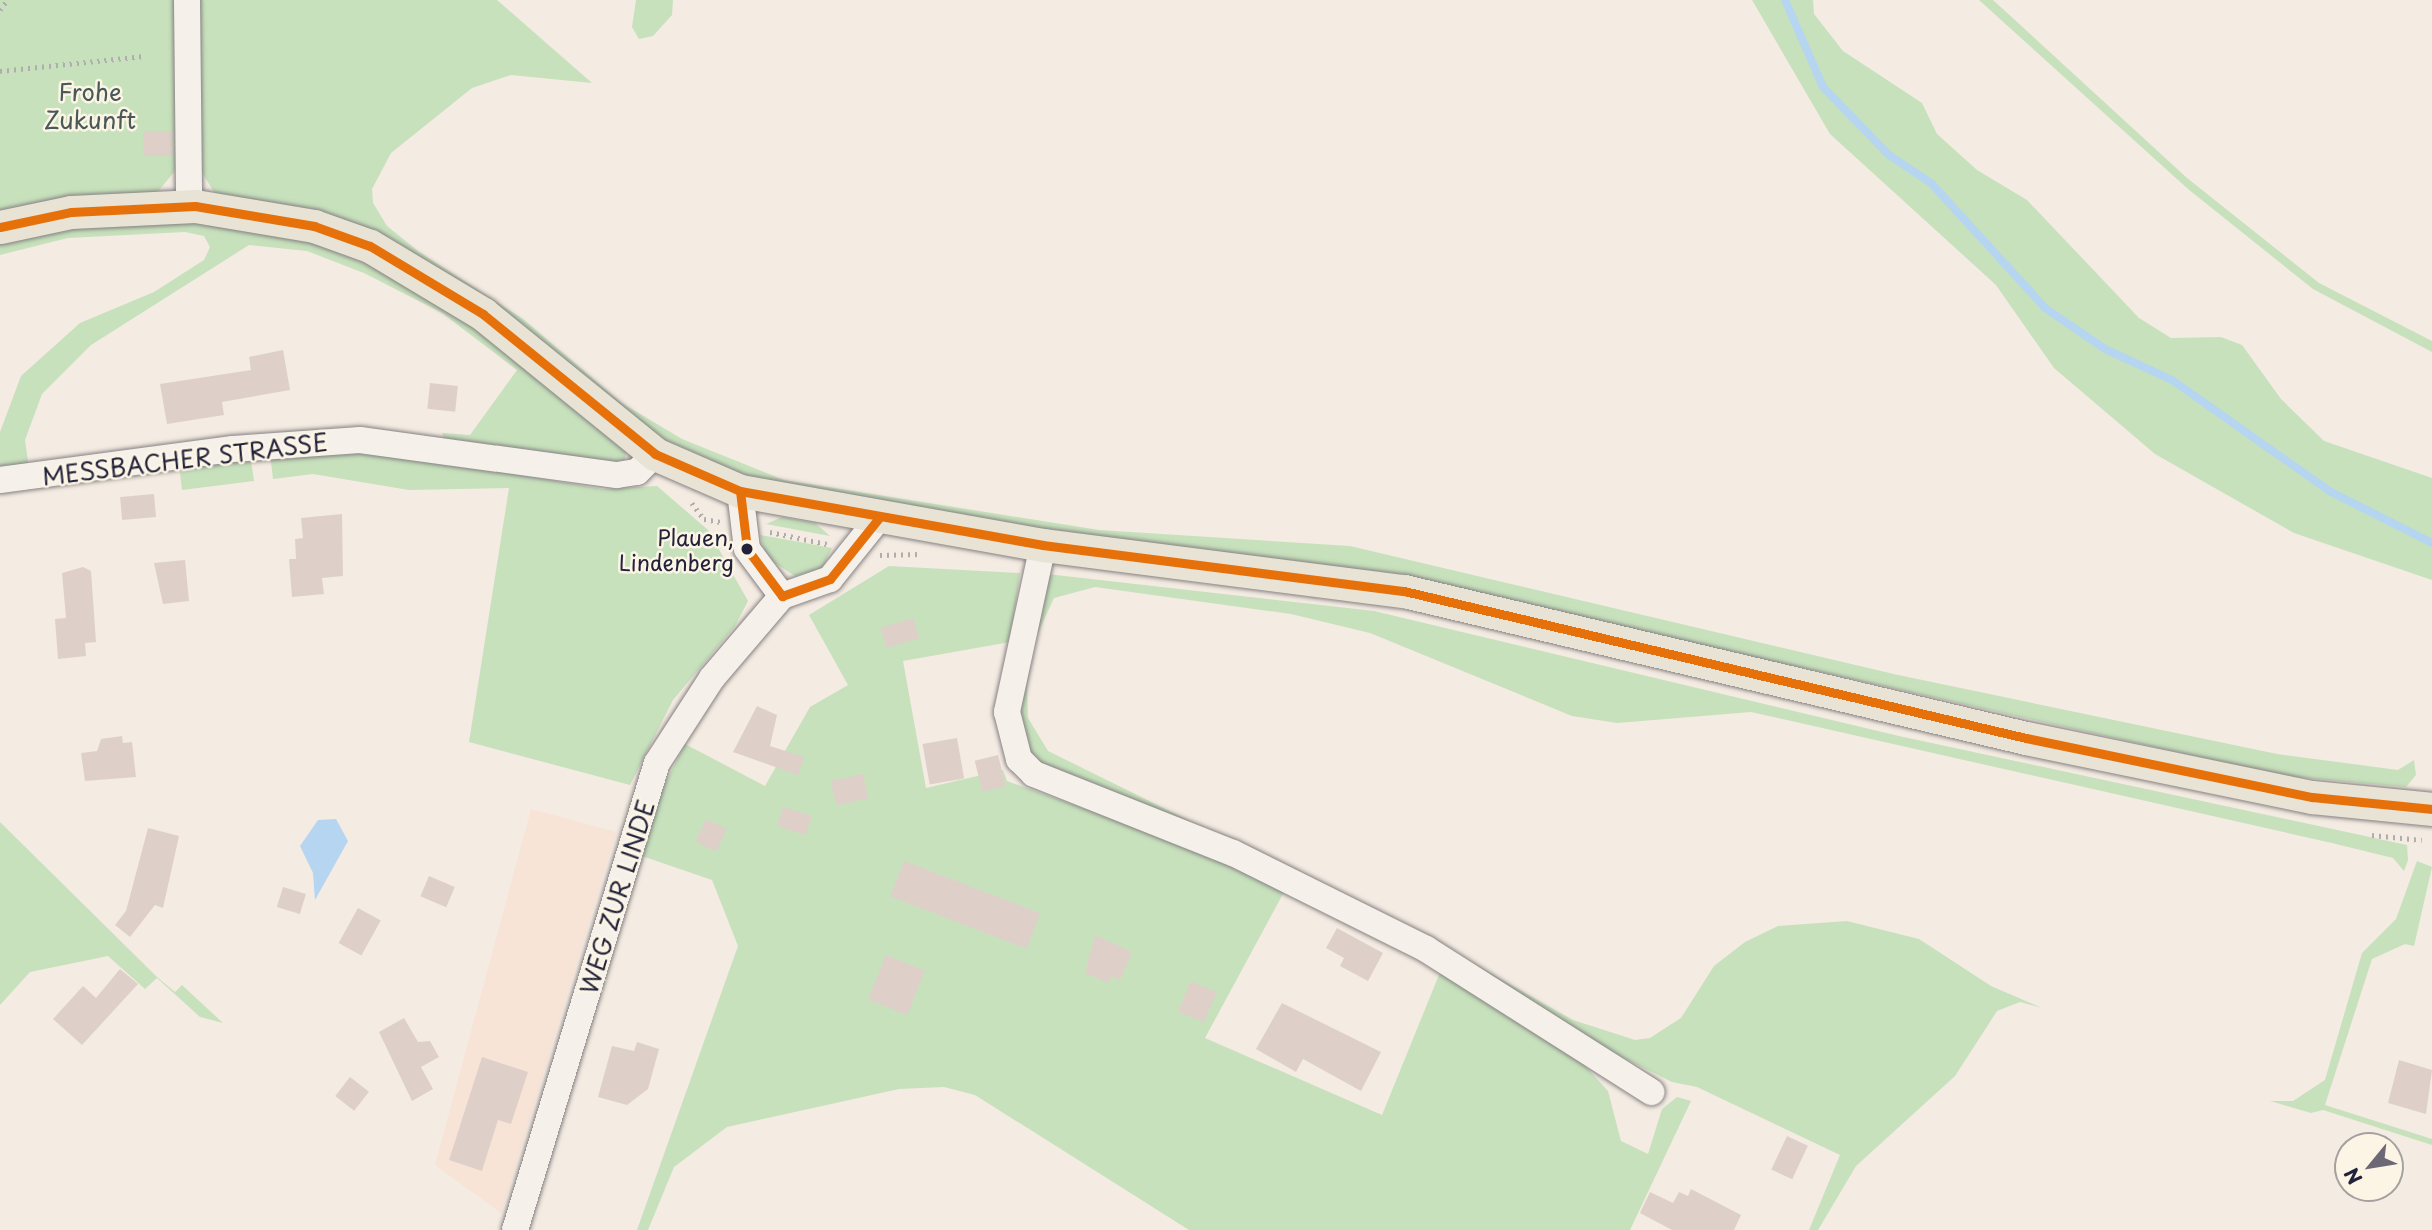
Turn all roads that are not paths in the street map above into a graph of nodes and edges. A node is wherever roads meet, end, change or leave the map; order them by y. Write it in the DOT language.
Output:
graph roads {
  1 [pos="187,0"];
  2 [pos="189,206"];
  3 [pos="0,227"];
  4 [pos="655,454"];
  5 [pos="0,480"];
  6 [pos="740,491"];
  7 [pos="878,519"];
  8 [pos="1043,545"];
  9 [pos="782,596"];
  10 [pos="2432,809"];
  11 [pos="1651,1092"];
  12 [pos="515,1230"];
  1 -- 2 [label="street"];
  2 -- 3 [label="main road"];
  2 -- 4 [label="main road"];
  4 -- 5 [label="street, MESSBACHER STRASSE"];
  4 -- 6 [label="main road"];
  6 -- 7 [label="main road"];
  6 -- 9 [label="street"];
  7 -- 8 [label="main road"];
  7 -- 9 [label="street"];
  8 -- 10 [label="main road"];
  8 -- 11 [label="street"];
  9 -- 12 [label="street, WEG ZUR LINDE"];
}
